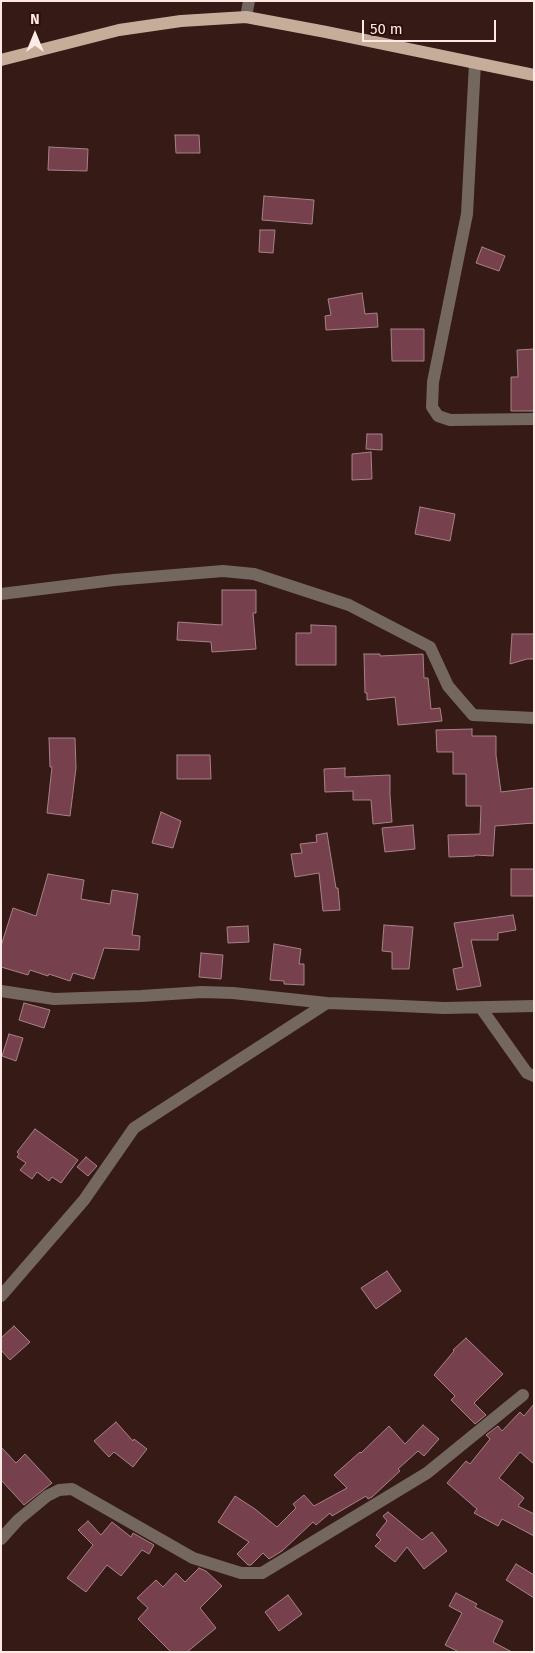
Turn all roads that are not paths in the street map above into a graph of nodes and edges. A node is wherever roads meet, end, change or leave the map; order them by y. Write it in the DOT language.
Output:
graph roads {
  1 [pos="249,1"];
  2 [pos="246,18"];
  3 [pos="1,60"];
  4 [pos="475,63"];
  5 [pos="534,76"];
  6 [pos="534,419"];
  7 [pos="1,594"];
  8 [pos="534,718"];
  9 [pos="1,991"];
  10 [pos="327,1003"];
  11 [pos="534,1006"];
  12 [pos="480,1008"];
  13 [pos="534,1076"];
  14 [pos="1,1296"];
  15 [pos="523,1395"];
  16 [pos="1,1539"];
  1 -- 2 [label="street"];
  2 -- 3 [label="main road"];
  2 -- 4 [label="main road"];
  4 -- 5 [label="main road"];
  4 -- 6 [label="street"];
  7 -- 8 [label="street"];
  9 -- 10 [label="street"];
  10 -- 12 [label="street"];
  10 -- 14 [label="street"];
  11 -- 12 [label="street"];
  12 -- 13 [label="street"];
  15 -- 16 [label="street"];
}
